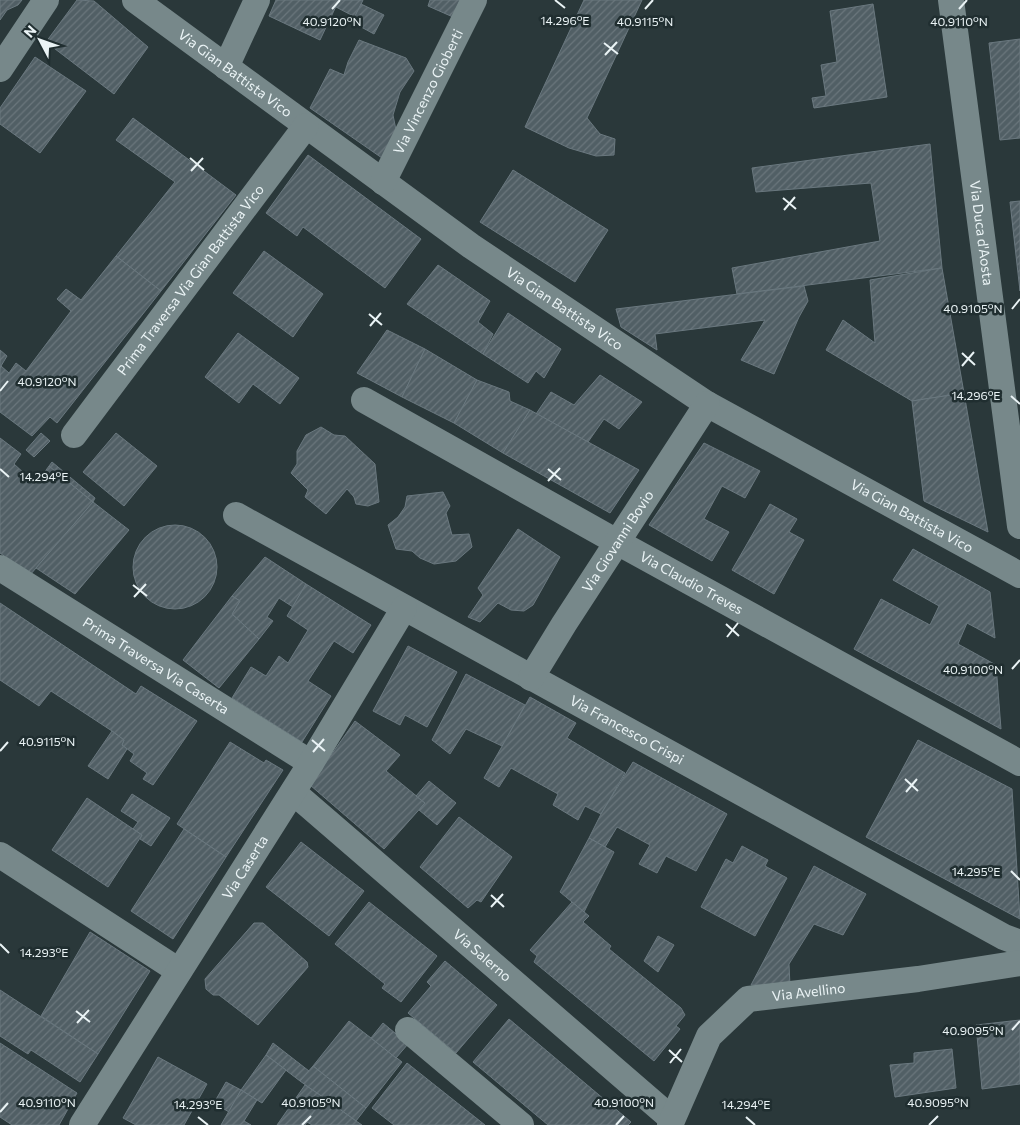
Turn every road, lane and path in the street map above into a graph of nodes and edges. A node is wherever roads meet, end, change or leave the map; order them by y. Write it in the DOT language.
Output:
graph roads {
  1 [pos="46,0"];
  2 [pos="135,0"];
  3 [pos="258,0"];
  4 [pos="474,0"];
  5 [pos="951,0"];
  6 [pos="226,67"];
  7 [pos="0,69"];
  8 [pos="306,126"];
  9 [pos="383,182"];
  10 [pos="364,400"];
  11 [pos="707,404"];
  12 [pos="74,435"];
  13 [pos="236,515"];
  14 [pos="1020,526"];
  15 [pos="617,542"];
  16 [pos="0,568"];
  17 [pos="1020,575"];
  18 [pos="404,608"];
  19 [pos="532,678"];
  20 [pos="311,763"];
  21 [pos="1020,763"];
  22 [pos="293,792"];
  23 [pos="0,855"];
  24 [pos="1020,943"];
  25 [pos="1020,963"];
  26 [pos="180,970"];
  27 [pos="408,1030"];
  28 [pos="671,1122"];
  29 [pos="82,1125"];
  30 [pos="521,1125"];
  1 -- 7 [label="street"];
  2 -- 6 [label="street, Via Gian Battista Vico"];
  3 -- 6 [label="street"];
  4 -- 9 [label="street, Via Vincenzo Gioberti"];
  5 -- 14 [label="street, Via Duca d'Aosta"];
  6 -- 8 [label="street, Via Gian Battista Vico"];
  8 -- 9 [label="street, Via Gian Battista Vico"];
  8 -- 12 [label="street, Prima Traversa Via Gian Battista Vico"];
  9 -- 11 [label="street, Via Gian Battista Vico"];
  10 -- 15 [label="street, Via Claudio Treves"];
  11 -- 15 [label="street, Via Giovanni Bovio"];
  11 -- 17 [label="street, Via Gian Battista Vico"];
  13 -- 18 [label="street, Via Francesco Crispi"];
  15 -- 19 [label="street, Via Giovanni Bovio"];
  15 -- 21 [label="street, Via Claudio Treves"];
  16 -- 20 [label="street, Prima Traversa Via Caserta"];
  18 -- 19 [label="street, Via Francesco Crispi"];
  18 -- 20 [label="street, Via Caserta"];
  19 -- 24 [label="street, Via Francesco Crispi"];
  20 -- 22 [label="street, Via Caserta"];
  22 -- 26 [label="street, Via Caserta"];
  22 -- 28 [label="street, Via Salerno"];
  23 -- 26 [label="street"];
  25 -- 28 [label="street, Via Avellino"];
  26 -- 29 [label="street, Via Caserta"];
  27 -- 30 [label="street"];
}
